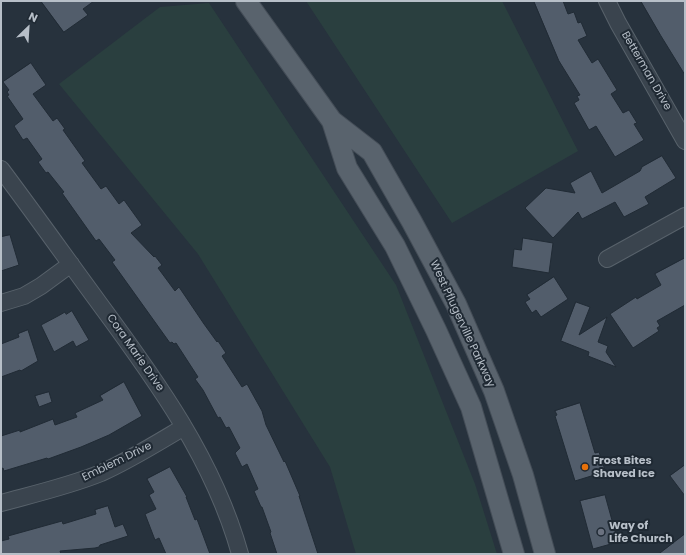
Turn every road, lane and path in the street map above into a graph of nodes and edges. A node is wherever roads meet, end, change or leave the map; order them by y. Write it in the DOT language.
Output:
graph roads {
  1 [pos="246,1"];
  2 [pos="608,1"];
  3 [pos="332,121"];
  4 [pos="685,141"];
  5 [pos="1,169"];
  6 [pos="685,216"];
  7 [pos="607,259"];
  8 [pos="71,264"];
  9 [pos="1,303"];
  10 [pos="184,427"];
  11 [pos="1,503"];
  12 [pos="240,554"];
  13 [pos="514,554"];
  14 [pos="545,554"];
  1 -- 3 [label="main road, West Pflugerville Parkway"];
  2 -- 4 [label="street, Betterman Drive"];
  3 -- 13 [label="main road, West Pflugerville Parkway"];
  3 -- 14 [label="main road, West Pflugerville Parkway"];
  5 -- 8 [label="street, Cora Marie Drive"];
  6 -- 7 [label="street"];
  8 -- 9 [label="street"];
  8 -- 10 [label="street, Cora Marie Drive"];
  10 -- 11 [label="street, Emblem Drive"];
  10 -- 12 [label="street, Cora Marie Drive"];
}
